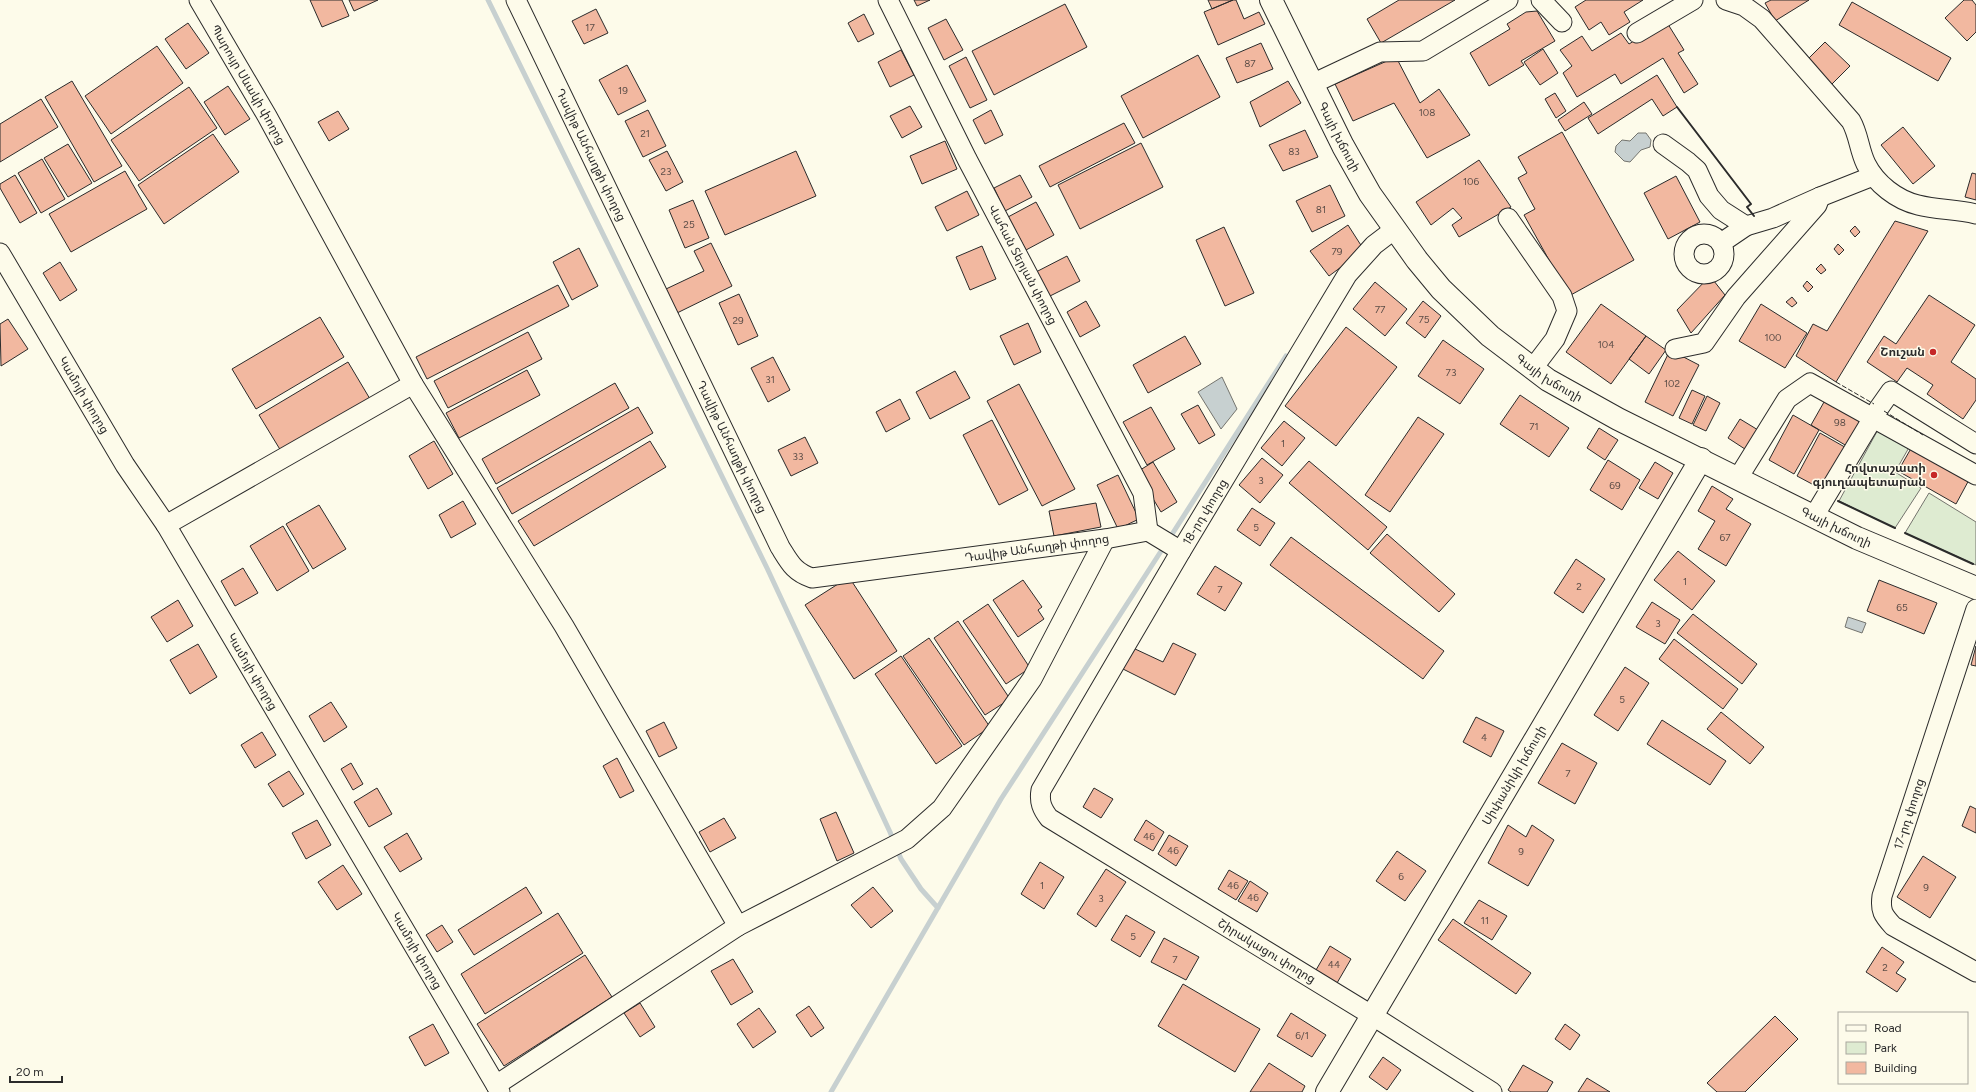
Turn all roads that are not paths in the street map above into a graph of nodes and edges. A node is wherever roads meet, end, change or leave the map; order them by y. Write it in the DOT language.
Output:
graph roads {
  1 [pos="199,0"];
  2 [pos="516,0"];
  3 [pos="888,0"];
  4 [pos="1270,0"];
  5 [pos="1508,0"];
  6 [pos="1541,0"];
  7 [pos="1693,0"];
  8 [pos="1726,0"];
  9 [pos="1562,22"];
  10 [pos="1637,33"];
  11 [pos="1312,84"];
  12 [pos="1662,144"];
  13 [pos="1874,176"];
  14 [pos="1820,197"];
  15 [pos="1976,214"];
  16 [pos="1508,218"];
  17 [pos="1746,226"];
  18 [pos="1395,229"];
  19 [pos="1722,243"];
  20 [pos="0,253"];
  21 [pos="1675,349"];
  22 [pos="1533,368"];
  23 [pos="413,384"];
  24 [pos="1873,417"];
  25 [pos="1976,444"];
  26 [pos="1702,459"];
  27 [pos="1976,475"];
  28 [pos="1738,478"];
  29 [pos="1814,516"];
  30 [pos="166,525"];
  31 [pos="1148,531"];
  32 [pos="1106,539"];
  33 [pos="1181,551"];
  34 [pos="1976,588"];
  35 [pos="1976,609"];
  36 [pos="1042,809"];
  37 [pos="738,926"];
  38 [pos="1976,972"];
  39 [pos="1373,1016"];
  40 [pos="498,1088"];
  41 [pos="1327,1092"];
  42 [pos="1492,1092"];
  1 -- 23 [label="street, Պարույր Սևակի փողոց"];
  2 -- 32 [label="street, Դավիթ Անհաղթի փողոց"];
  3 -- 31 [label="street, Վահան Տերյան փողոց"];
  4 -- 11 [label="main road, Գայի խճուղի"];
  5 -- 11 [label="street"];
  6 -- 9 [label="street"];
  7 -- 10 [label="street"];
  8 -- 13 [label="street"];
  11 -- 18 [label="main road, Գայի խճուղի"];
  12 -- 17 [label="street"];
  13 -- 14 [label="street"];
  13 -- 15 [label="street"];
  14 -- 17 [label="street"];
  14 -- 21 [label="street"];
  16 -- 22 [label="street"];
  17 -- 19 [label="street"];
  18 -- 22 [label="main road, Գայի խճուղի"];
  18 -- 33 [label="street, 18-րդ փողոց"];
  20 -- 30 [label="street, Կամոյի փողոց"];
  22 -- 26 [label="main road, Գայի խճուղի"];
  23 -- 30 [label="street"];
  23 -- 37 [label="street, Պարույր Սևակի փողոց"];
  24 -- 25 [label="street"];
  24 -- 27 [label="street"];
  24 -- 28 [label="street"];
  24 -- 29 [label="street"];
  26 -- 28 [label="main road, Գայի խճուղի"];
  26 -- 39 [label="main road, Սիփանիկի խճուղի"];
  28 -- 29 [label="main road, Գայի խճուղի"];
  29 -- 34 [label="main road, Գայի խճուղի"];
  30 -- 40 [label="street, Կամոյի փողոց"];
  31 -- 32 [label="street, Դավիթ Անհաղթի փողոց"];
  31 -- 33 [label="street"];
  32 -- 37 [label="street"];
  33 -- 36 [label="street, 18-րդ փողոց"];
  35 -- 38 [label="street, 17-րդ փողոց"];
  36 -- 39 [label="street, Շիրակացու փողոց"];
  37 -- 40 [label="street"];
  39 -- 41 [label="main road, Սիփանիկի խճուղի"];
  39 -- 42 [label="street, Շիրակացու փողոց"];
}
